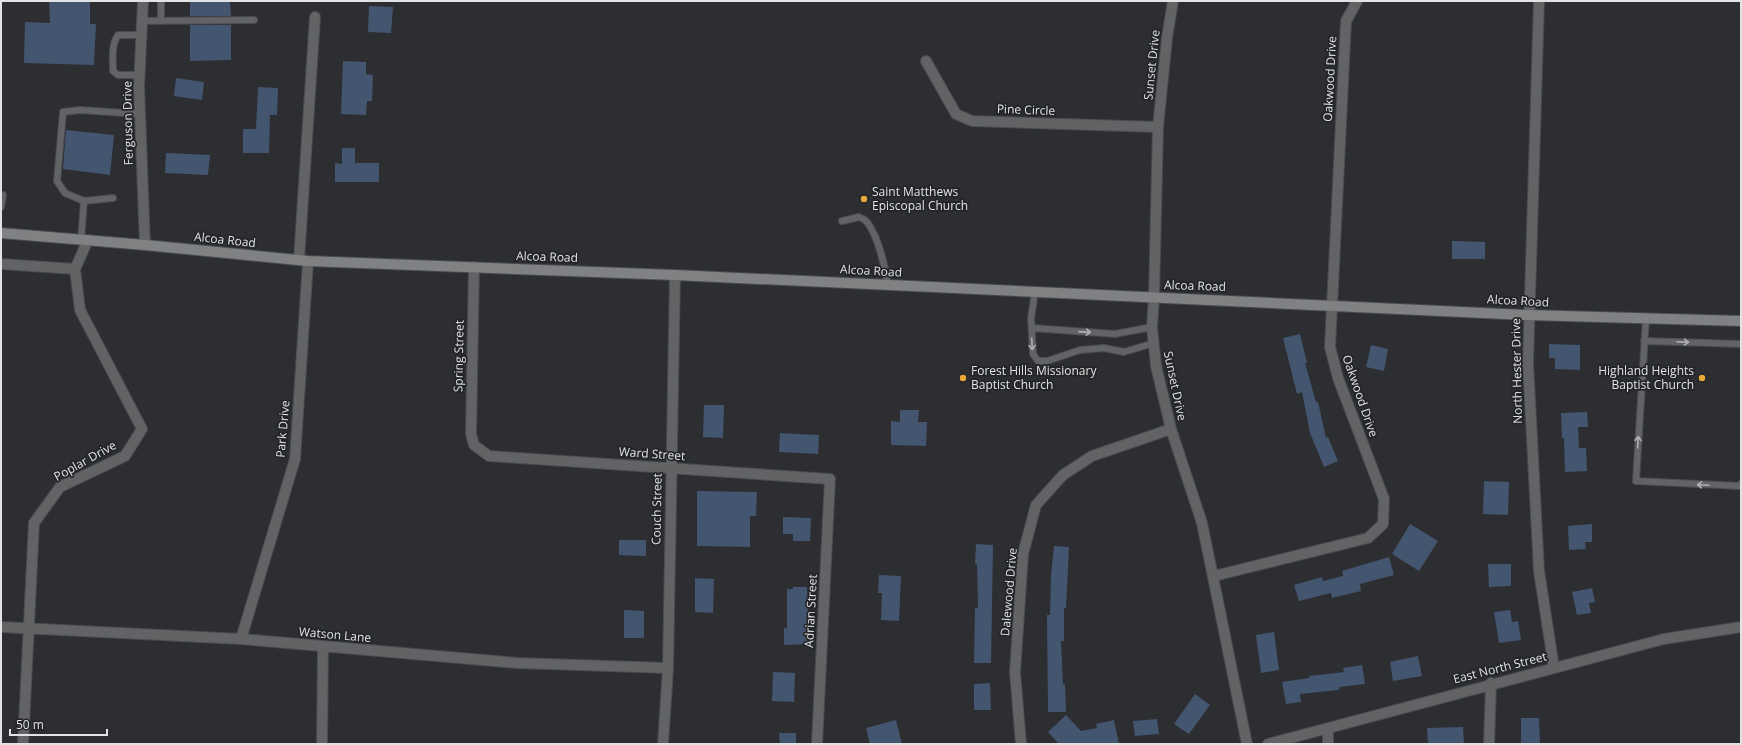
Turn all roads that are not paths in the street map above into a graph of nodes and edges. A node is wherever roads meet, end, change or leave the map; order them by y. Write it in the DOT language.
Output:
graph roads {
  1 [pos="143,1"];
  2 [pos="161,1"];
  3 [pos="1173,1"];
  4 [pos="1357,1"];
  5 [pos="1539,1"];
  6 [pos="315,17"];
  7 [pos="254,20"];
  8 [pos="142,21"];
  9 [pos="161,21"];
  10 [pos="141,36"];
  11 [pos="926,61"];
  12 [pos="139,75"];
  13 [pos="140,114"];
  14 [pos="1158,127"];
  15 [pos="3,195"];
  16 [pos="113,198"];
  17 [pos="84,201"];
  18 [pos="1,207"];
  19 [pos="842,221"];
  20 [pos="1,233"];
  21 [pos="84,240"];
  22 [pos="144,245"];
  23 [pos="304,260"];
  24 [pos="1,264"];
  25 [pos="474,267"];
  26 [pos="75,270"];
  27 [pos="675,275"];
  28 [pos="888,285"];
  29 [pos="1035,292"];
  30 [pos="1154,297"];
  31 [pos="1333,304"];
  32 [pos="1528,315"];
  33 [pos="1646,318"];
  34 [pos="1741,321"];
  35 [pos="1152,327"];
  36 [pos="1032,328"];
  37 [pos="1644,341"];
  38 [pos="1154,343"];
  39 [pos="1741,344"];
  40 [pos="1171,430"];
  41 [pos="474,445"];
  42 [pos="671,468"];
  43 [pos="830,479"];
  44 [pos="1741,484"];
  45 [pos="1214,576"];
  46 [pos="1,627"];
  47 [pos="1741,627"];
  48 [pos="28,628"];
  49 [pos="241,639"];
  50 [pos="323,647"];
  51 [pos="668,668"];
  52 [pos="1554,668"];
  53 [pos="1491,683"];
  54 [pos="1328,728"];
  55 [pos="23,744"];
  56 [pos="322,744"];
  57 [pos="663,744"];
  58 [pos="817,744"];
  59 [pos="1021,744"];
  60 [pos="1247,744"];
  61 [pos="1268,744"];
  62 [pos="1328,744"];
  63 [pos="1489,744"];
  1 -- 8 [label="street, Ferguson Drive"];
  2 -- 9 [label="lane"];
  3 -- 14 [label="street, Sunset Drive"];
  4 -- 31 [label="street, Oakwood Drive"];
  5 -- 32 [label="street, North Hester Drive"];
  6 -- 23 [label="street, Park Drive"];
  7 -- 9 [label="lane"];
  8 -- 9 [label="lane"];
  8 -- 10 [label="street, Ferguson Drive"];
  10 -- 12 [label="street, Ferguson Drive"];
  10 -- 12 [label="lane"];
  11 -- 14 [label="street, Pine Circle"];
  12 -- 13 [label="street, Ferguson Drive"];
  13 -- 17 [label="lane"];
  13 -- 22 [label="street, Ferguson Drive"];
  14 -- 30 [label="street, Sunset Drive"];
  15 -- 18 [label="lane"];
  16 -- 17 [label="lane"];
  17 -- 21 [label="lane"];
  19 -- 28 [label="lane"];
  20 -- 21 [label="main road, Alcoa Road"];
  21 -- 22 [label="main road, Alcoa Road"];
  21 -- 26 [label="street"];
  22 -- 23 [label="main road, Alcoa Road"];
  23 -- 25 [label="main road, Alcoa Road"];
  23 -- 49 [label="street, Park Drive"];
  24 -- 26 [label="street"];
  25 -- 27 [label="main road, Alcoa Road"];
  25 -- 41 [label="street, Spring Street"];
  26 -- 48 [label="street, Poplar Drive"];
  27 -- 28 [label="main road, Alcoa Road"];
  27 -- 42 [label="street, Couch Street"];
  28 -- 29 [label="main road, Alcoa Road"];
  29 -- 30 [label="main road, Alcoa Road"];
  29 -- 36 [label="lane"];
  30 -- 31 [label="main road, Alcoa Road"];
  30 -- 35 [label="street, Sunset Drive"];
  31 -- 32 [label="main road, Alcoa Road"];
  31 -- 45 [label="street, Oakwood Drive"];
  32 -- 33 [label="main road, Alcoa Road"];
  32 -- 52 [label="street, North Hester Drive"];
  33 -- 34 [label="main road, Alcoa Road"];
  33 -- 37 [label="lane"];
  36 -- 35 [label="lane, one-way"];
  35 -- 38 [label="street, Sunset Drive"];
  36 -- 38 [label="lane, one-way"];
  37 -- 39 [label="lane, one-way"];
  44 -- 37 [label="lane, one-way"];
  38 -- 40 [label="street, Sunset Drive"];
  40 -- 45 [label="street, Sunset Drive"];
  40 -- 59 [label="street, Dalewood Drive"];
  41 -- 42 [label="street, Ward Street"];
  42 -- 43 [label="street, Ward Street"];
  42 -- 51 [label="street, Couch Street"];
  43 -- 58 [label="street, Adrian Street"];
  45 -- 60 [label="street, Sunset Drive"];
  46 -- 48 [label="street, Watson Lane"];
  47 -- 52 [label="street, East North Street"];
  48 -- 49 [label="street, Watson Lane"];
  48 -- 55 [label="street, Poplar Drive"];
  49 -- 50 [label="street, Watson Lane"];
  50 -- 51 [label="street, Watson Lane"];
  50 -- 56 [label="street"];
  51 -- 57 [label="street, Couch Street"];
  52 -- 53 [label="street, East North Street"];
  53 -- 54 [label="street, East North Street"];
  53 -- 63 [label="street"];
  54 -- 61 [label="street, East North Street"];
  54 -- 62 [label="street"];
}
